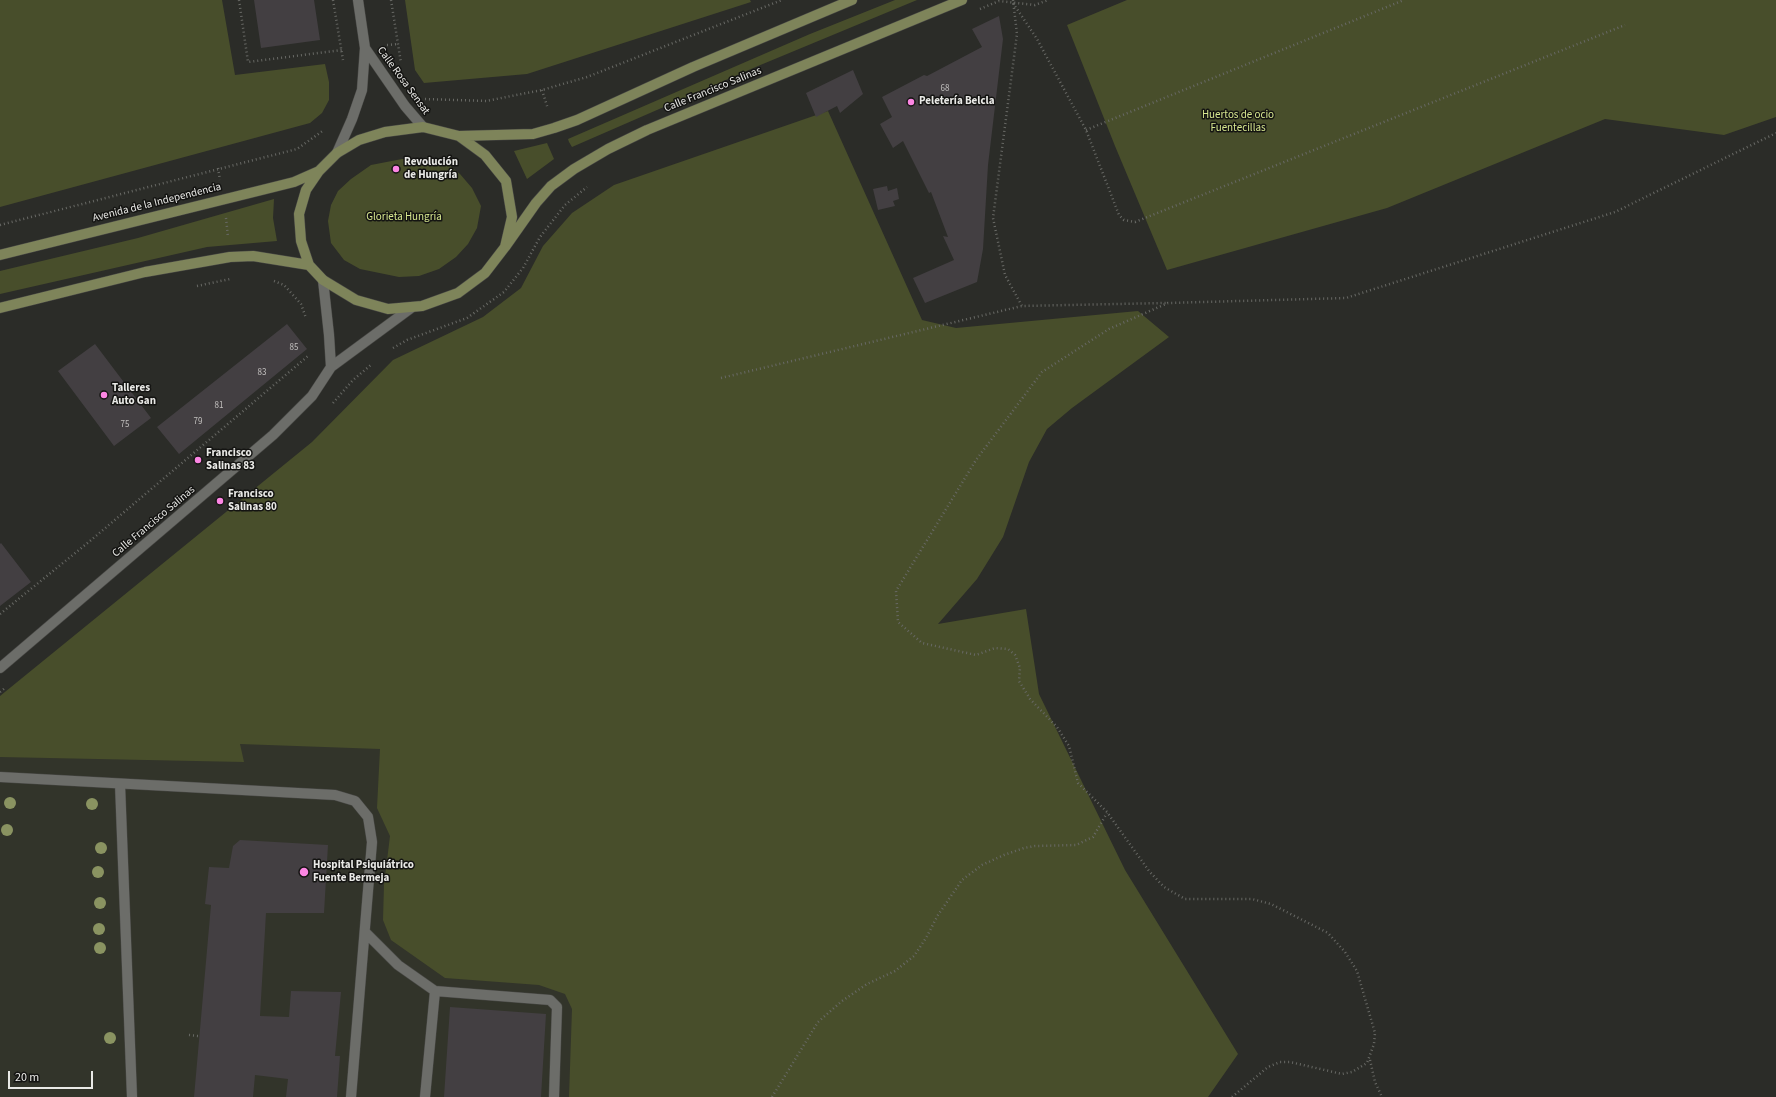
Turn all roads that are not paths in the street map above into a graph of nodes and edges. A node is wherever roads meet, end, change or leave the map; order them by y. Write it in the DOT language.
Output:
graph roads {
  1 [pos="358,0"];
  2 [pos="852,0"];
  3 [pos="962,0"];
  4 [pos="365,48"];
  5 [pos="423,127"];
  6 [pos="459,136"];
  7 [pos="337,153"];
  8 [pos="318,171"];
  9 [pos="505,247"];
  10 [pos="0,255"];
  11 [pos="309,265"];
  12 [pos="323,280"];
  13 [pos="0,308"];
  14 [pos="410,308"];
  15 [pos="330,367"];
  16 [pos="0,668"];
  17 [pos="0,777"];
  18 [pos="120,784"];
  19 [pos="365,932"];
  20 [pos="435,991"];
  21 [pos="132,1097"];
  22 [pos="351,1097"];
  23 [pos="425,1097"];
  24 [pos="554,1097"];
  1 -- 4 [label="street, Calle Rosa Sensat"];
  2 -- 6 [label="main road"];
  3 -- 9 [label="main road, Calle Francisco Salinas"];
  4 -- 5 [label="street, Calle Rosa Sensat"];
  4 -- 7 [label="street, Calle Rosa Sensat"];
  5 -- 6 [label="main road"];
  5 -- 7 [label="main road"];
  6 -- 9 [label="main road"];
  7 -- 8 [label="main road"];
  8 -- 10 [label="main road, Avenida de la Independencia"];
  8 -- 11 [label="main road"];
  9 -- 14 [label="main road"];
  11 -- 12 [label="main road"];
  11 -- 13 [label="main road"];
  12 -- 14 [label="main road"];
  12 -- 15 [label="street"];
  14 -- 15 [label="street, Calle Francisco Salinas"];
  15 -- 16 [label="street, Calle Francisco Salinas"];
  17 -- 18 [label="street"];
  18 -- 19 [label="street"];
  18 -- 21 [label="street"];
  19 -- 20 [label="street"];
  19 -- 22 [label="street"];
  20 -- 23 [label="street"];
  20 -- 24 [label="street"];
}
